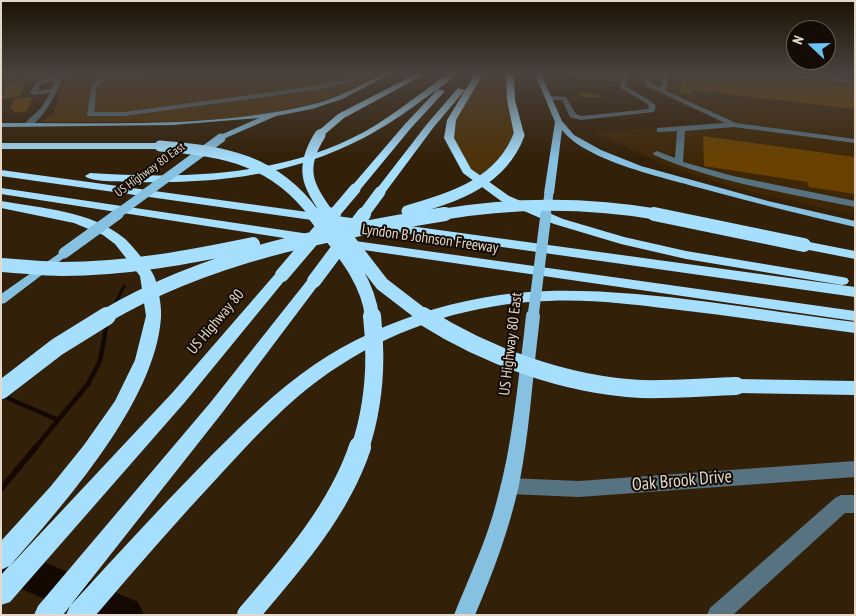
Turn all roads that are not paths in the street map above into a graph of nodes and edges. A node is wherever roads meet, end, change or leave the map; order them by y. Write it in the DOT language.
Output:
graph roads {
  1 [pos="47,103"];
  2 [pos="92,103"];
  3 [pos="207,103"];
  4 [pos="325,103"];
  5 [pos="366,103"];
  6 [pos="412,103"];
  7 [pos="430,103"];
  8 [pos="451,103"];
  9 [pos="460,103"];
  10 [pos="512,103"];
  11 [pos="551,103"];
  12 [pos="567,103"];
  13 [pos="650,103"];
  14 [pos="685,103"];
  15 [pos="156,110"];
  16 [pos="274,114"];
  17 [pos="559,122"];
  18 [pos="152,123"];
  19 [pos="29,124"];
  20 [pos="1,125"];
  21 [pos="734,126"];
  22 [pos="681,129"];
  23 [pos="660,130"];
  24 [pos="855,141"];
  25 [pos="1,146"];
  26 [pos="657,153"];
  27 [pos="679,162"];
  28 [pos="1,166"];
  29 [pos="1,173"];
  30 [pos="1,191"];
  31 [pos="1,204"];
  32 [pos="855,204"];
  33 [pos="855,224"];
  34 [pos="855,255"];
  35 [pos="1,265"];
  36 [pos="855,284"];
  37 [pos="855,292"];
  38 [pos="1,300"];
  39 [pos="855,316"];
  40 [pos="855,328"];
  41 [pos="855,388"];
  42 [pos="1,390"];
  43 [pos="855,469"];
  44 [pos="509,486"];
  45 [pos="855,504"];
  46 [pos="1,558"];
  47 [pos="1,593"];
  48 [pos="47,615"];
  49 [pos="79,615"];
  50 [pos="248,615"];
  51 [pos="464,615"];
  52 [pos="717,615"];
  1 -- 19 [label="street"];
  2 -- 15 [label="street"];
  3 -- 15 [label="street"];
  4 -- 16 [label="main road, US Highway 80 East"];
  5 -- 41 [label="highway, bridge"];
  6 -- 28 [label="highway"];
  7 -- 47 [label="highway, US Highway 80, bridge"];
  8 -- 48 [label="highway, bridge"];
  9 -- 36 [label="highway"];
  10 -- 35 [label="highway, bridge"];
  11 -- 17 [label="main road"];
  12 -- 13 [label="street"];
  14 -- 21 [label="street"];
  15 -- 18 [label="street"];
  16 -- 18 [label="main road"];
  16 -- 38 [label="main road, US Highway 80 East, bridge"];
  17 -- 33 [label="main road"];
  17 -- 44 [label="main road, US Highway 80 East, bridge"];
  18 -- 19 [label="main road"];
  19 -- 20 [label="main road"];
  21 -- 22 [label="street"];
  21 -- 24 [label="street"];
  22 -- 23 [label="street"];
  22 -- 27 [label="street"];
  25 -- 50 [label="highway, bridge"];
  26 -- 27 [label="street"];
  27 -- 32 [label="street"];
  29 -- 37 [label="highway, Lyndon B Johnson Freeway"];
  30 -- 39 [label="highway, Lyndon B Johnson Freeway"];
  31 -- 46 [label="highway"];
  34 -- 42 [label="highway, bridge"];
  40 -- 49 [label="highway"];
  43 -- 44 [label="street, Oak Brook Drive"];
  44 -- 51 [label="main road, US Highway 80 East"];
  45 -- 52 [label="street"];
}
